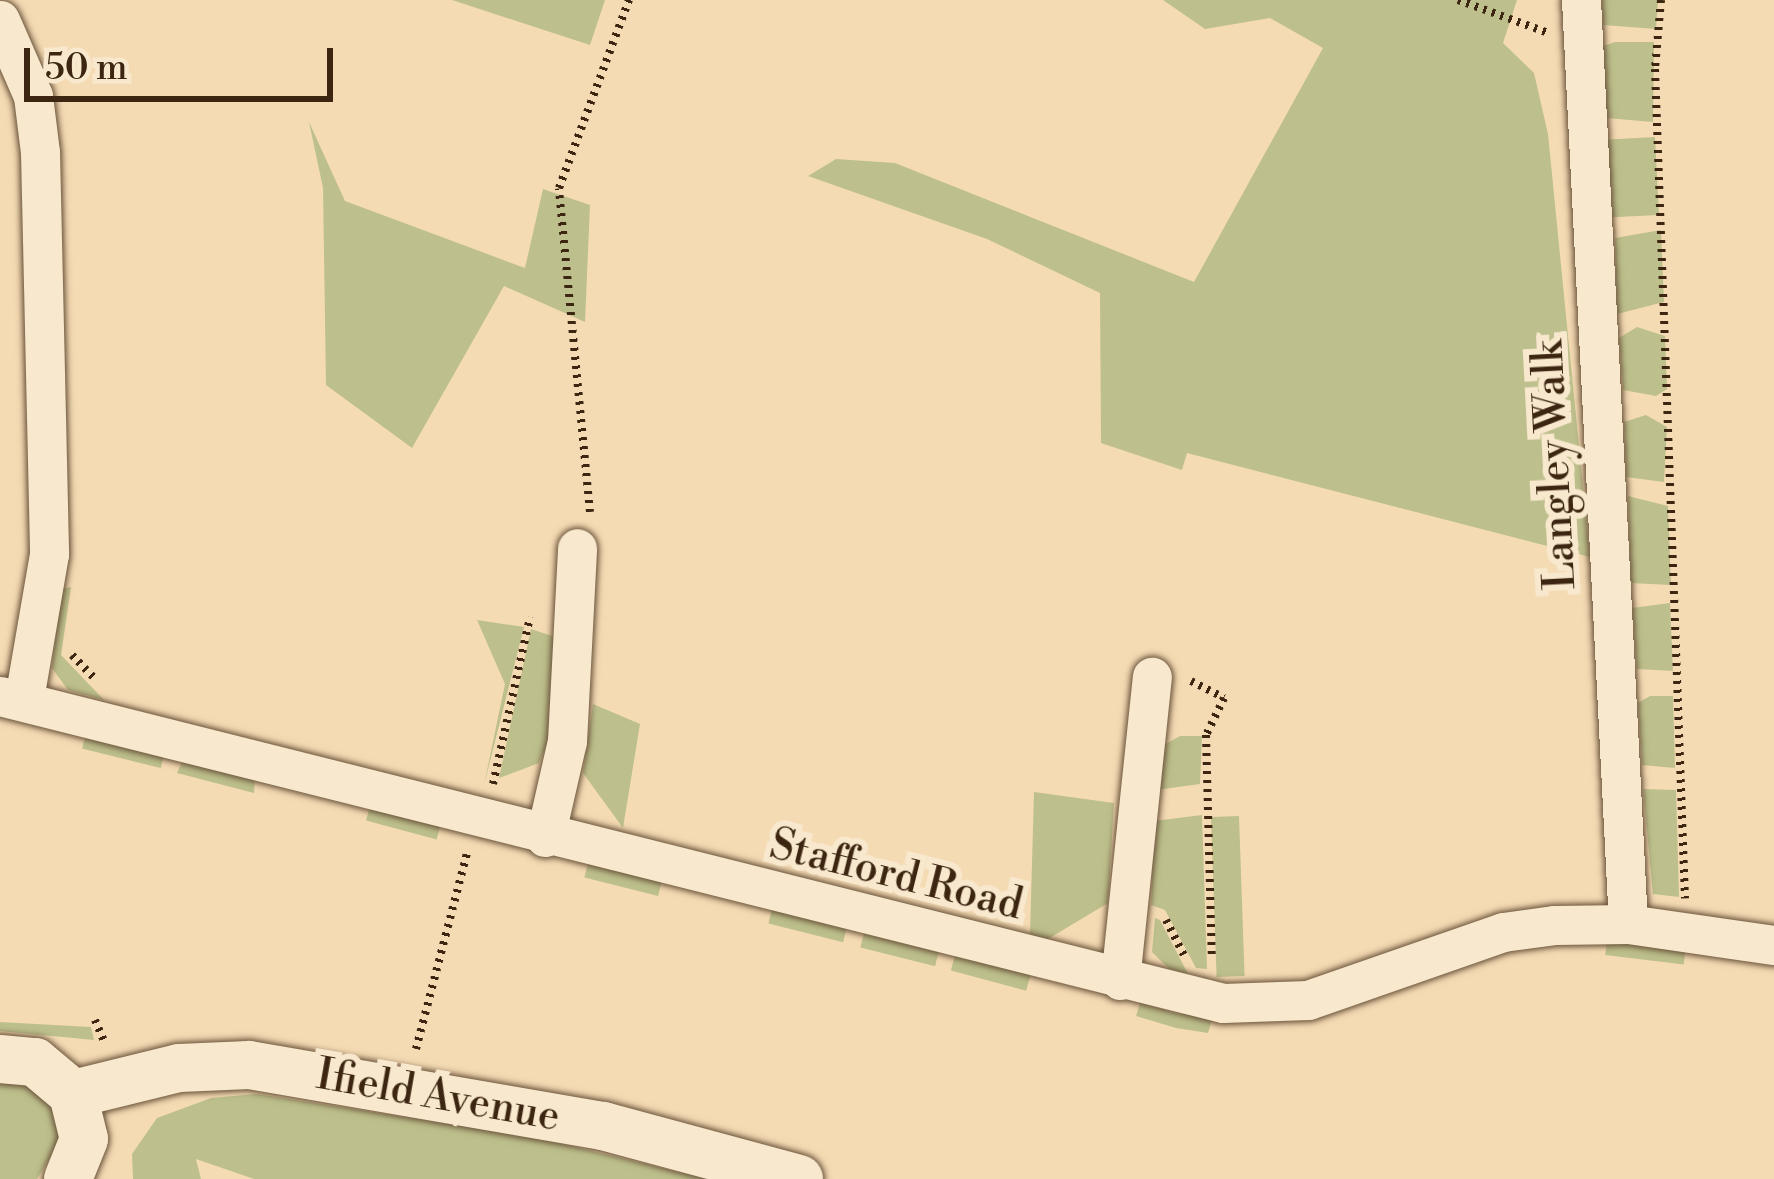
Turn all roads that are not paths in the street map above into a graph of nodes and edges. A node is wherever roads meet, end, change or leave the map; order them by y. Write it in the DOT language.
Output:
graph roads {
  1 [pos="1581,0"];
  2 [pos="0,20"];
  3 [pos="577,548"];
  4 [pos="1152,677"];
  5 [pos="12,697"];
  6 [pos="544,837"];
  7 [pos="1628,924"];
  8 [pos="1774,945"];
  9 [pos="1120,980"];
  10 [pos="0,1059"];
  11 [pos="74,1094"];
  12 [pos="68,1179"];
  13 [pos="799,1179"];
  1 -- 7 [label="street, Langley Walk"];
  2 -- 5 [label="street"];
  3 -- 6 [label="street"];
  4 -- 9 [label="street"];
  5 -- 6 [label="street, Stafford Road"];
  6 -- 9 [label="street, Stafford Road"];
  7 -- 8 [label="street, Stafford Road"];
  7 -- 9 [label="street, Stafford Road"];
  10 -- 11 [label="street"];
  11 -- 12 [label="street"];
  11 -- 13 [label="street, Ifield Avenue"];
}
